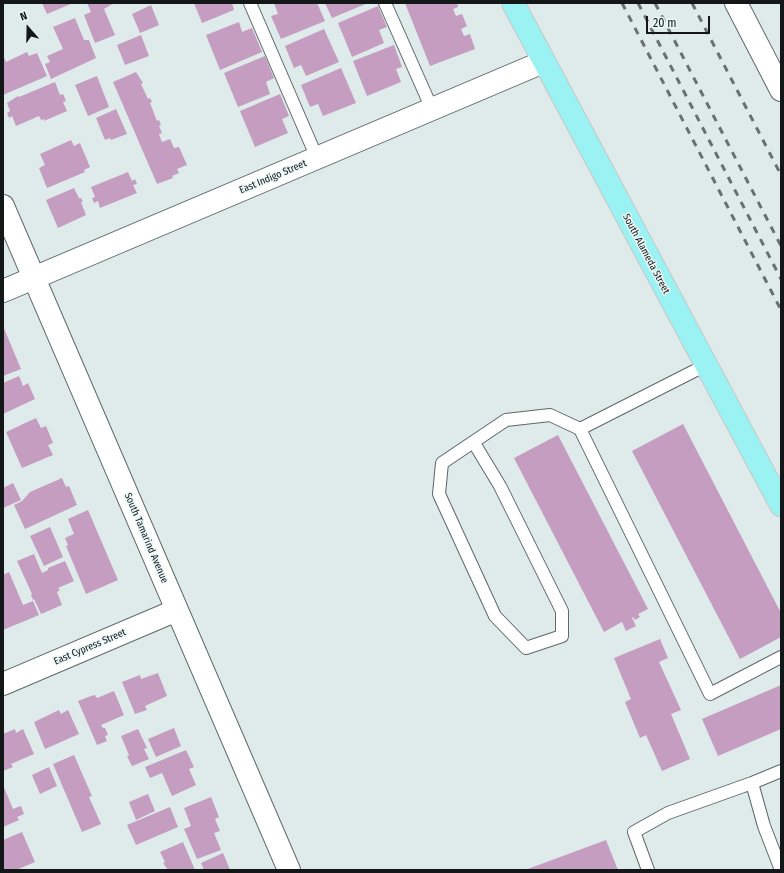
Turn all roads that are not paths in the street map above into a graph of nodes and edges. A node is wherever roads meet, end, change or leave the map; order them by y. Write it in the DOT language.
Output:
graph roads {
  1 [pos="250,3"];
  2 [pos="385,3"];
  3 [pos="513,3"];
  4 [pos="736,3"];
  5 [pos="543,62"];
  6 [pos="781,90"];
  7 [pos="432,109"];
  8 [pos="317,158"];
  9 [pos="3,206"];
  10 [pos="34,278"];
  11 [pos="3,291"];
  12 [pos="706,365"];
  13 [pos="580,429"];
  14 [pos="474,442"];
  15 [pos="781,505"];
  16 [pos="177,610"];
  17 [pos="781,657"];
  18 [pos="3,684"];
  19 [pos="781,771"];
  20 [pos="752,783"];
  21 [pos="289,870"];
  22 [pos="648,870"];
  23 [pos="781,870"];
  1 -- 8 [label="lane"];
  2 -- 7 [label="lane"];
  3 -- 5 [label="main road, South Alameda Street"];
  4 -- 6 [label="street"];
  5 -- 7 [label="street, East Indigo Street"];
  5 -- 12 [label="main road, South Alameda Street"];
  7 -- 8 [label="street, East Indigo Street"];
  8 -- 10 [label="street, East Indigo Street"];
  9 -- 10 [label="street, South Tamarind Avenue"];
  10 -- 11 [label="street, East Indigo Street"];
  10 -- 16 [label="street, South Tamarind Avenue"];
  12 -- 13 [label="lane"];
  12 -- 15 [label="main road, South Alameda Street"];
  13 -- 14 [label="lane"];
  13 -- 17 [label="lane"];
  14 -- 14 [label="lane"];
  16 -- 18 [label="street, East Cypress Street"];
  16 -- 21 [label="street, South Tamarind Avenue"];
  19 -- 20 [label="lane"];
  20 -- 22 [label="lane"];
  20 -- 23 [label="lane"];
}
